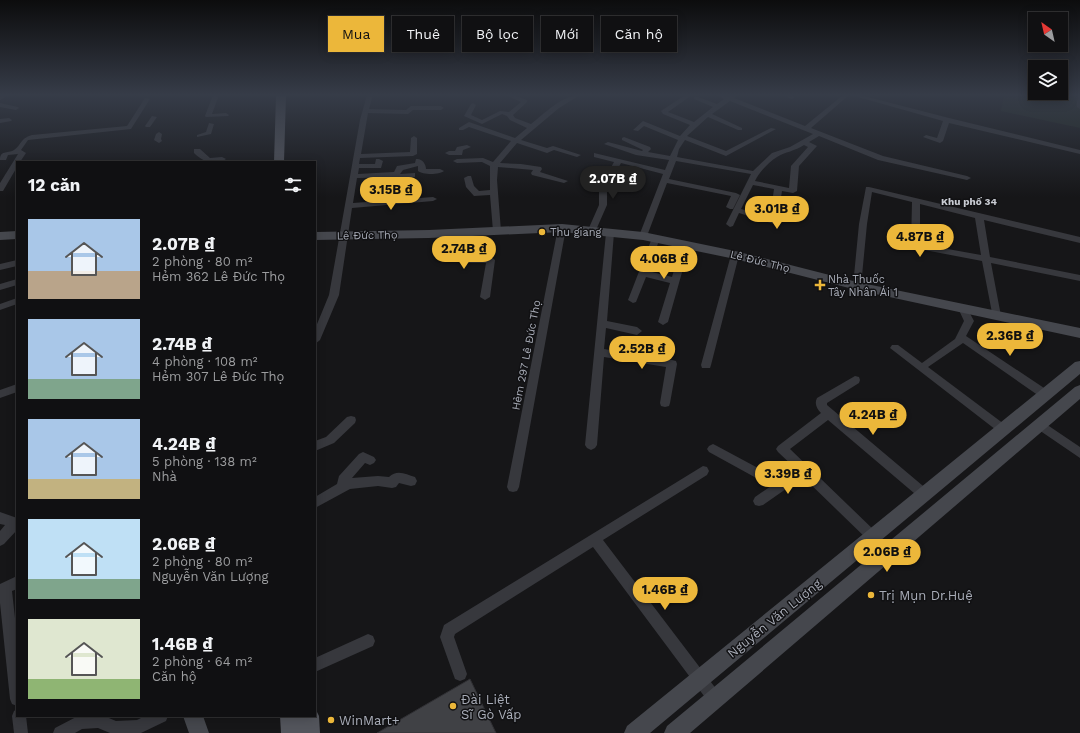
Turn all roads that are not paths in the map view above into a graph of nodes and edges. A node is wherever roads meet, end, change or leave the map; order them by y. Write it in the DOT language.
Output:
graph roads {
  1 [pos="116,129"];
  2 [pos="210,129"];
  3 [pos="280,129"];
  4 [pos="289,129"];
  5 [pos="362,129"];
  6 [pos="480,129"];
  7 [pos="529,129"];
  8 [pos="659,129"];
  9 [pos="691,129"];
  10 [pos="773,129"];
  11 [pos="810,129"];
  12 [pos="944,129"];
  13 [pos="986,129"];
  14 [pos="486,130"];
  15 [pos="819,133"];
  16 [pos="199,136"];
  17 [pos="414,138"];
  18 [pos="682,138"];
  19 [pos="926,138"];
  20 [pos="624,139"];
  21 [pos="516,140"];
  22 [pos="803,143"];
  23 [pos="608,144"];
  24 [pos="17,151"];
  25 [pos="197,151"];
  26 [pos="1080,152"];
  27 [pos="449,153"];
  28 [pos="644,154"];
  29 [pos="577,155"];
  30 [pos="597,155"];
  31 [pos="357,156"];
  32 [pos="0,158"];
  33 [pos="222,159"];
  34 [pos="673,159"];
  35 [pos="476,160"];
  36 [pos="17,161"];
  37 [pos="279,161"];
  38 [pos="289,161"];
  39 [pos="379,161"];
  40 [pos="457,161"];
  41 [pos="617,162"];
  42 [pos="16,163"];
  43 [pos="494,165"];
  44 [pos="355,166"];
  45 [pos="440,172"];
  46 [pos="755,173"];
  47 [pos="396,174"];
  48 [pos="412,175"];
  49 [pos="354,176"];
  50 [pos="666,177"];
  51 [pos="468,178"];
  52 [pos="967,178"];
  53 [pos="564,181"];
  54 [pos="751,182"];
  55 [pos="0,189"];
  56 [pos="778,189"];
  57 [pos="495,192"];
  58 [pos="433,199"];
  59 [pos="916,201"];
  60 [pos="348,206"];
  61 [pos="733,209"];
  62 [pos="979,216"];
  63 [pos="730,224"];
  64 [pos="562,228"];
  65 [pos="592,230"];
  66 [pos="497,231"];
  67 [pos="469,233"];
  68 [pos="610,233"];
  69 [pos="16,235"];
  70 [pos="343,235"];
  71 [pos="0,236"];
  72 [pos="316,236"];
  73 [pos="643,236"];
  74 [pos="656,238"];
  75 [pos="1080,240"];
  76 [pos="686,244"];
  77 [pos="735,255"];
  78 [pos="987,258"];
  79 [pos="16,263"];
  80 [pos="0,267"];
  81 [pos="643,273"];
  82 [pos="1080,278"];
  83 [pos="675,281"];
  84 [pos="16,282"];
  85 [pos="857,286"];
  86 [pos="0,287"];
  87 [pos="485,297"];
  88 [pos="633,300"];
  89 [pos="16,301"];
  90 [pos="0,307"];
  91 [pos="963,308"];
  92 [pos="996,316"];
  93 [pos="663,322"];
  94 [pos="602,324"];
  95 [pos="637,331"];
  96 [pos="1080,333"];
  97 [pos="961,337"];
  98 [pos="316,338"];
  99 [pos="894,348"];
  100 [pos="600,352"];
  101 [pos="926,364"];
  102 [pos="706,365"];
  103 [pos="1080,366"];
  104 [pos="855,380"];
  105 [pos="16,388"];
  106 [pos="0,394"];
  107 [pos="1046,396"];
  108 [pos="1078,397"];
  109 [pos="665,403"];
  110 [pos="828,414"];
  111 [pos="351,420"];
  112 [pos="1040,425"];
  113 [pos="1004,430"];
  114 [pos="591,445"];
  115 [pos="316,446"];
  116 [pos="713,449"];
  117 [pos="1080,453"];
  118 [pos="370,460"];
  119 [pos="804,470"];
  120 [pos="703,471"];
  121 [pos="411,481"];
  122 [pos="781,486"];
  123 [pos="343,487"];
  124 [pos="513,487"];
  125 [pos="925,495"];
  126 [pos="759,501"];
  127 [pos="316,502"];
  128 [pos="0,518"];
  129 [pos="16,523"];
  130 [pos="873,537"];
  131 [pos="595,539"];
  132 [pos="0,540"];
  133 [pos="8,587"];
  134 [pos="368,641"];
  135 [pos="316,665"];
  136 [pos="460,674"];
  137 [pos="700,679"];
  138 [pos="16,687"];
  139 [pos="715,699"];
  140 [pos="19,717"];
  141 [pos="159,717"];
  142 [pos="193,717"];
  143 [pos="291,717"];
  144 [pos="308,717"];
  145 [pos="114,731"];
  146 [pos="20,733"];
  147 [pos="60,733"];
  148 [pos="199,733"];
  149 [pos="292,733"];
  150 [pos="309,733"];
  151 [pos="634,733"];
  152 [pos="674,733"];
  1 -- 24 [label="street"];
  2 -- 16 [label="street"];
  3 -- 37 [label="main road"];
  4 -- 38 [label="main road"];
  5 -- 31 [label="street"];
  6 -- 14 [label="street"];
  7 -- 21 [label="street"];
  8 -- 18 [label="street"];
  9 -- 18 [label="street"];
  10 -- 18 [label="street"];
  11 -- 15 [label="street"];
  12 -- 19 [label="street"];
  13 -- 26 [label="street"];
  14 -- 21 [label="street"];
  15 -- 22 [label="street"];
  15 -- 52 [label="street"];
  17 -- 31 [label="street"];
  18 -- 34 [label="street"];
  20 -- 28 [label="street"];
  21 -- 29 [label="street"];
  21 -- 43 [label="street"];
  22 -- 46 [label="street"];
  22 -- 56 [label="street"];
  23 -- 28 [label="street"];
  24 -- 32 [label="street"];
  24 -- 36 [label="street"];
  25 -- 33 [label="street"];
  27 -- 35 [label="street"];
  28 -- 34 [label="street"];
  30 -- 50 [label="street"];
  31 -- 44 [label="street"];
  34 -- 46 [label="street"];
  34 -- 50 [label="street"];
  35 -- 40 [label="street"];
  35 -- 43 [label="street"];
  39 -- 44 [label="street"];
  41 -- 65 [label="street"];
  42 -- 55 [label="street"];
  43 -- 53 [label="street"];
  43 -- 57 [label="street"];
  44 -- 49 [label="street"];
  45 -- 47 [label="street"];
  46 -- 54 [label="street"];
  47 -- 48 [label="street"];
  47 -- 49 [label="street"];
  49 -- 60 [label="street"];
  50 -- 61 [label="street"];
  50 -- 73 [label="street"];
  51 -- 57 [label="street"];
  54 -- 56 [label="street"];
  54 -- 61 [label="street"];
  56 -- 61 [label="street"];
  57 -- 66 [label="street"];
  58 -- 60 [label="street"];
  59 -- 62 [label="street"];
  59 -- 78 [label="street"];
  59 -- 85 [label="street"];
  60 -- 70 [label="street"];
  61 -- 63 [label="street"];
  62 -- 75 [label="street"];
  62 -- 78 [label="street"];
  64 -- 65 [label="street, Lê Đức Thọ"];
  64 -- 66 [label="street, Lê Đức Thọ"];
  64 -- 124 [label="street, Hẻm 297 Lê Đức Thọ"];
  65 -- 68 [label="street, Lê Đức Thọ"];
  66 -- 67 [label="street, Lê Đức Thọ"];
  67 -- 70 [label="street, Lê Đức Thọ"];
  67 -- 87 [label="street"];
  68 -- 73 [label="street, Lê Đức Thọ"];
  68 -- 94 [label="street"];
  69 -- 71 [label="street"];
  70 -- 72 [label="street, Lê Đức Thọ"];
  70 -- 98 [label="street"];
  73 -- 74 [label="street, Lê Đức Thọ"];
  74 -- 76 [label="street, Lê Đức Thọ"];
  74 -- 81 [label="street"];
  76 -- 77 [label="street, Lê Đức Thọ"];
  76 -- 83 [label="street"];
  77 -- 85 [label="street, Lê Đức Thọ"];
  77 -- 102 [label="street"];
  78 -- 82 [label="street"];
  78 -- 92 [label="street"];
  79 -- 80 [label="street"];
  81 -- 83 [label="street"];
  81 -- 88 [label="street"];
  83 -- 93 [label="street"];
  84 -- 86 [label="street"];
  85 -- 91 [label="street, Lê Đức Thọ"];
  89 -- 90 [label="street"];
  91 -- 92 [label="street, Lê Đức Thọ"];
  91 -- 97 [label="street"];
  92 -- 96 [label="street, Lê Đức Thọ"];
  94 -- 95 [label="street"];
  94 -- 100 [label="street"];
  97 -- 101 [label="street"];
  97 -- 107 [label="street"];
  99 -- 113 [label="street"];
  100 -- 109 [label="street"];
  100 -- 114 [label="street"];
  103 -- 107 [label="street, Nguyễn Văn Lượng"];
  104 -- 110 [label="street"];
  105 -- 106 [label="street"];
  107 -- 113 [label="street, Nguyễn Văn Lượng"];
  108 -- 112 [label="street, Nguyễn Văn Lượng"];
  110 -- 119 [label="street"];
  110 -- 125 [label="street"];
  111 -- 115 [label="street"];
  112 -- 117 [label="street"];
  112 -- 139 [label="street, Nguyễn Văn Lượng"];
  113 -- 125 [label="street, Nguyễn Văn Lượng"];
  116 -- 122 [label="street"];
  118 -- 123 [label="street"];
  119 -- 122 [label="street"];
  119 -- 130 [label="street"];
  120 -- 131 [label="street"];
  121 -- 123 [label="street"];
  122 -- 126 [label="street"];
  123 -- 127 [label="street"];
  125 -- 130 [label="street, Nguyễn Văn Lượng"];
  128 -- 129 [label="street"];
  129 -- 132 [label="street"];
  130 -- 137 [label="street, Nguyễn Văn Lượng"];
  131 -- 136 [label="street"];
  131 -- 137 [label="street"];
  133 -- 138 [label="street"];
  134 -- 135 [label="street"];
  137 -- 139 [label="street"];
  137 -- 151 [label="street, Nguyễn Văn Lượng"];
  139 -- 152 [label="street, Nguyễn Văn Lượng"];
  140 -- 146 [label="street"];
  141 -- 145 [label="street"];
  142 -- 148 [label="street"];
  143 -- 149 [label="main road"];
  144 -- 150 [label="main road"];
  145 -- 147 [label="street"];
}
